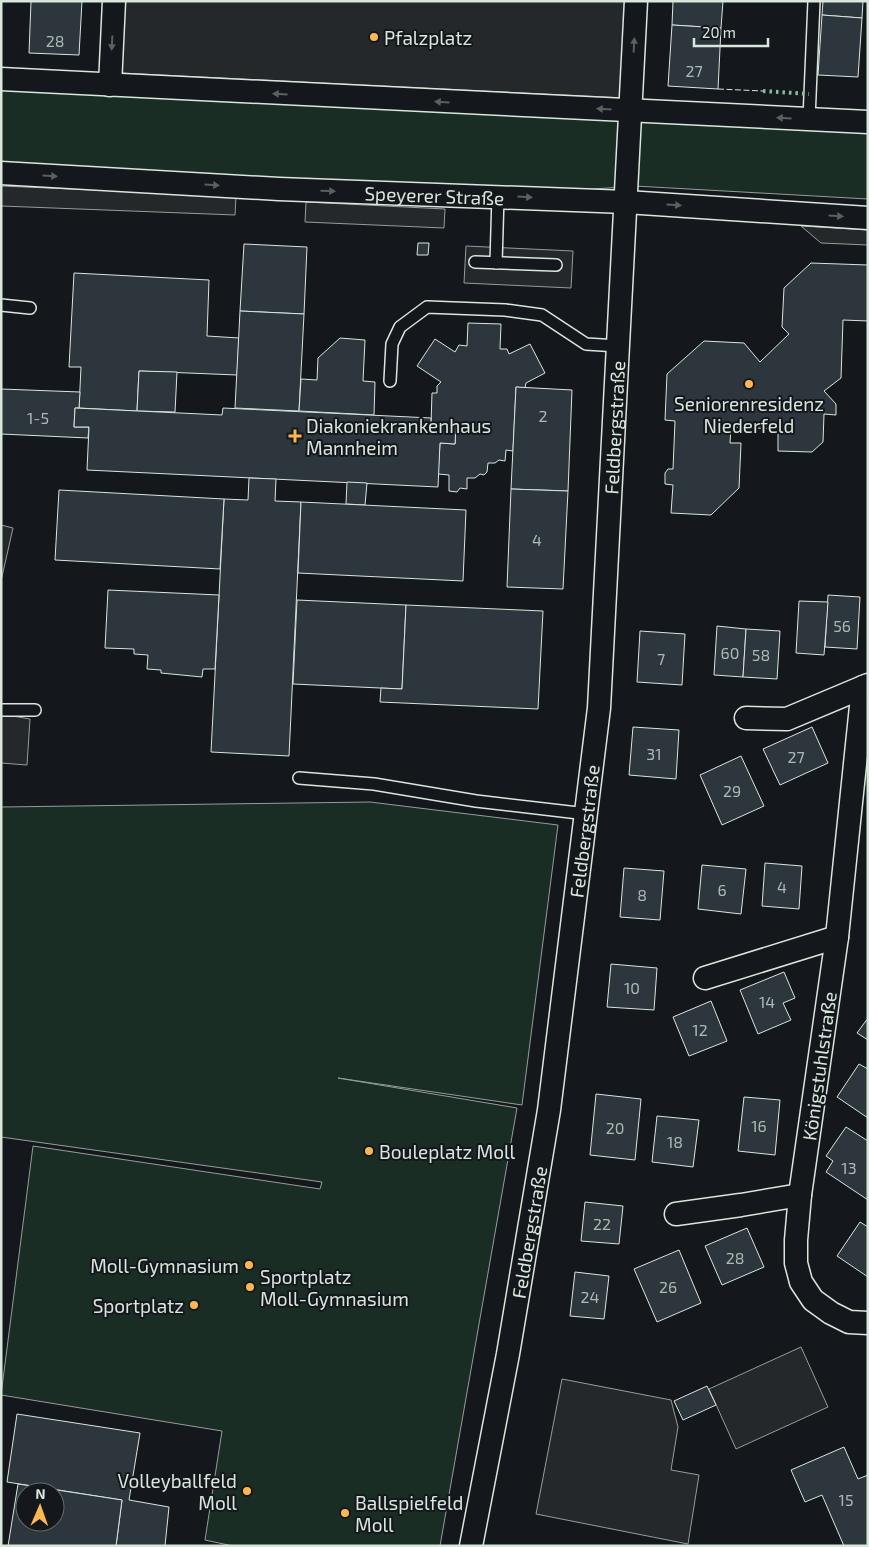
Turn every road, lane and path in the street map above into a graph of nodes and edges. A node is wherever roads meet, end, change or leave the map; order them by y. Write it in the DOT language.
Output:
graph roads {
  1 [pos="114,1"];
  2 [pos="636,1"];
  3 [pos="814,1"];
  4 [pos="1,79"];
  5 [pos="110,85"];
  6 [pos="630,111"];
  7 [pos="809,119"];
  8 [pos="868,122"];
  9 [pos="1,173"];
  10 [pos="498,196"];
  11 [pos="626,202"];
  12 [pos="868,218"];
  13 [pos="475,262"];
  14 [pos="496,263"];
  15 [pos="556,265"];
  16 [pos="1,305"];
  17 [pos="30,308"];
  18 [pos="618,346"];
  19 [pos="390,382"];
  20 [pos="866,686"];
  21 [pos="3,710"];
  22 [pos="35,710"];
  23 [pos="746,718"];
  24 [pos="299,778"];
  25 [pos="587,814"];
  26 [pos="837,937"];
  27 [pos="705,978"];
  28 [pos="800,1194"];
  29 [pos="676,1214"];
  30 [pos="868,1323"];
  31 [pos="470,1546"];
  1 -- 5 [label="street, one-way"];
  6 -- 2 [label="street, one-way"];
  3 -- 7 [label="lane"];
  4 -- 5 [label="street"];
  6 -- 5 [label="street, one-way"];
  7 -- 6 [label="street, one-way"];
  6 -- 11 [label="street, Feldbergstraße"];
  7 -- 8 [label="street"];
  9 -- 10 [label="street, Speyerer Straße, one-way"];
  10 -- 11 [label="street, Speyerer Straße, one-way"];
  10 -- 14 [label="lane"];
  11 -- 12 [label="street, Speyerer Straße, one-way"];
  11 -- 18 [label="street, Feldbergstraße"];
  13 -- 14 [label="lane"];
  14 -- 15 [label="lane"];
  16 -- 17 [label="lane"];
  18 -- 19 [label="lane"];
  18 -- 25 [label="street, Feldbergstraße"];
  20 -- 23 [label="street"];
  20 -- 26 [label="street, Königstuhlstraße"];
  21 -- 22 [label="lane"];
  24 -- 25 [label="lane"];
  25 -- 31 [label="street, Feldbergstraße"];
  26 -- 27 [label="street"];
  26 -- 28 [label="street, Königstuhlstraße"];
  28 -- 29 [label="street"];
  28 -- 30 [label="street, Königstuhlstraße"];
}
